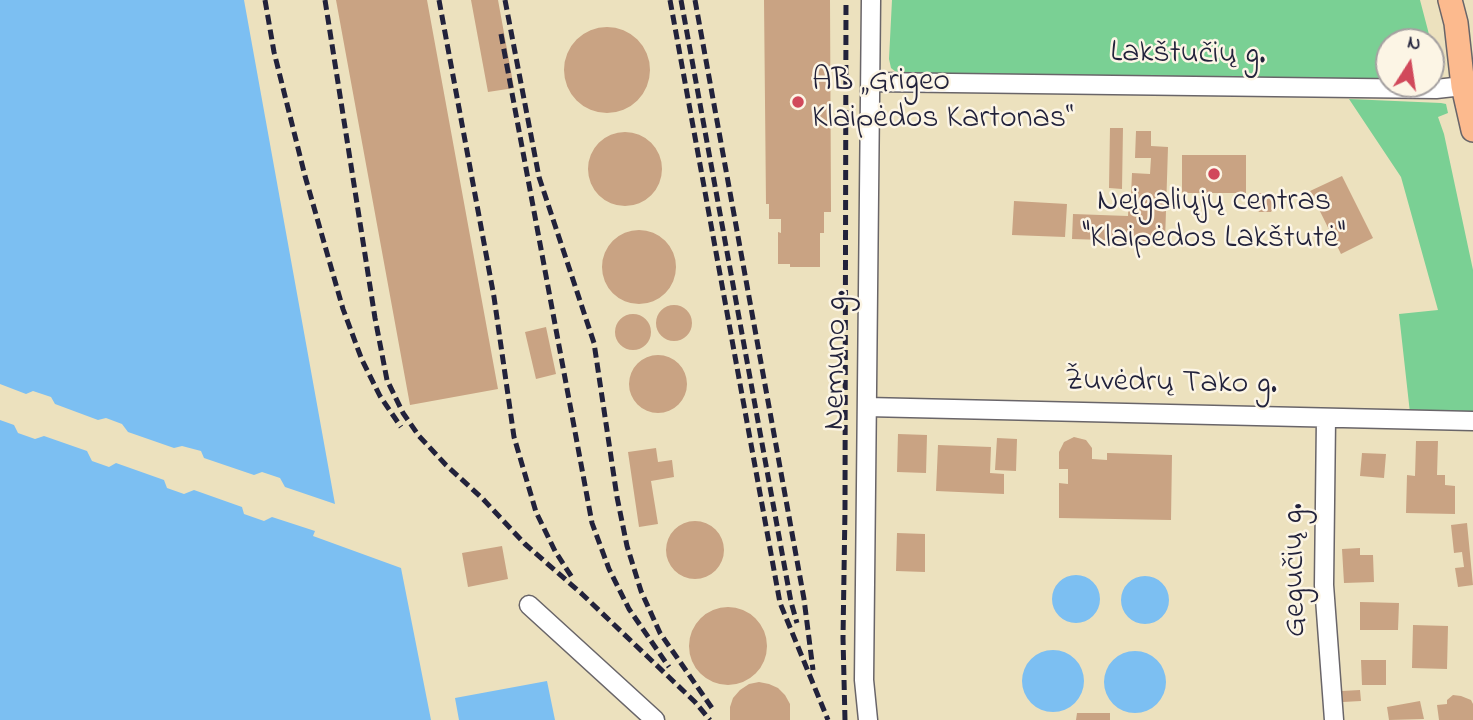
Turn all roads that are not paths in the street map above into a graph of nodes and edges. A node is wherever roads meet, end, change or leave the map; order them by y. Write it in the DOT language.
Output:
graph roads {
  1 [pos="871,0"];
  2 [pos="1450,0"];
  3 [pos="1456,23"];
  4 [pos="1473,56"];
  5 [pos="871,82"];
  6 [pos="1463,86"];
  7 [pos="1473,131"];
  8 [pos="867,407"];
  9 [pos="1326,419"];
  10 [pos="1473,421"];
  11 [pos="528,605"];
  12 [pos="655,720"];
  13 [pos="868,720"];
  14 [pos="1334,720"];
  1 -- 5 [label="street, Nemuno g."];
  2 -- 3 [label="main road"];
  3 -- 4 [label="main road"];
  3 -- 6 [label="main road"];
  5 -- 6 [label="street, Lakštučių g."];
  5 -- 8 [label="street, Nemuno g."];
  6 -- 7 [label="main road"];
  8 -- 9 [label="street, Žuvėdrų Tako g."];
  8 -- 13 [label="street, Nemuno g."];
  9 -- 10 [label="street, Žuvėdrų Tako g."];
  9 -- 14 [label="street, Gegučių g."];
  11 -- 12 [label="street"];
}
